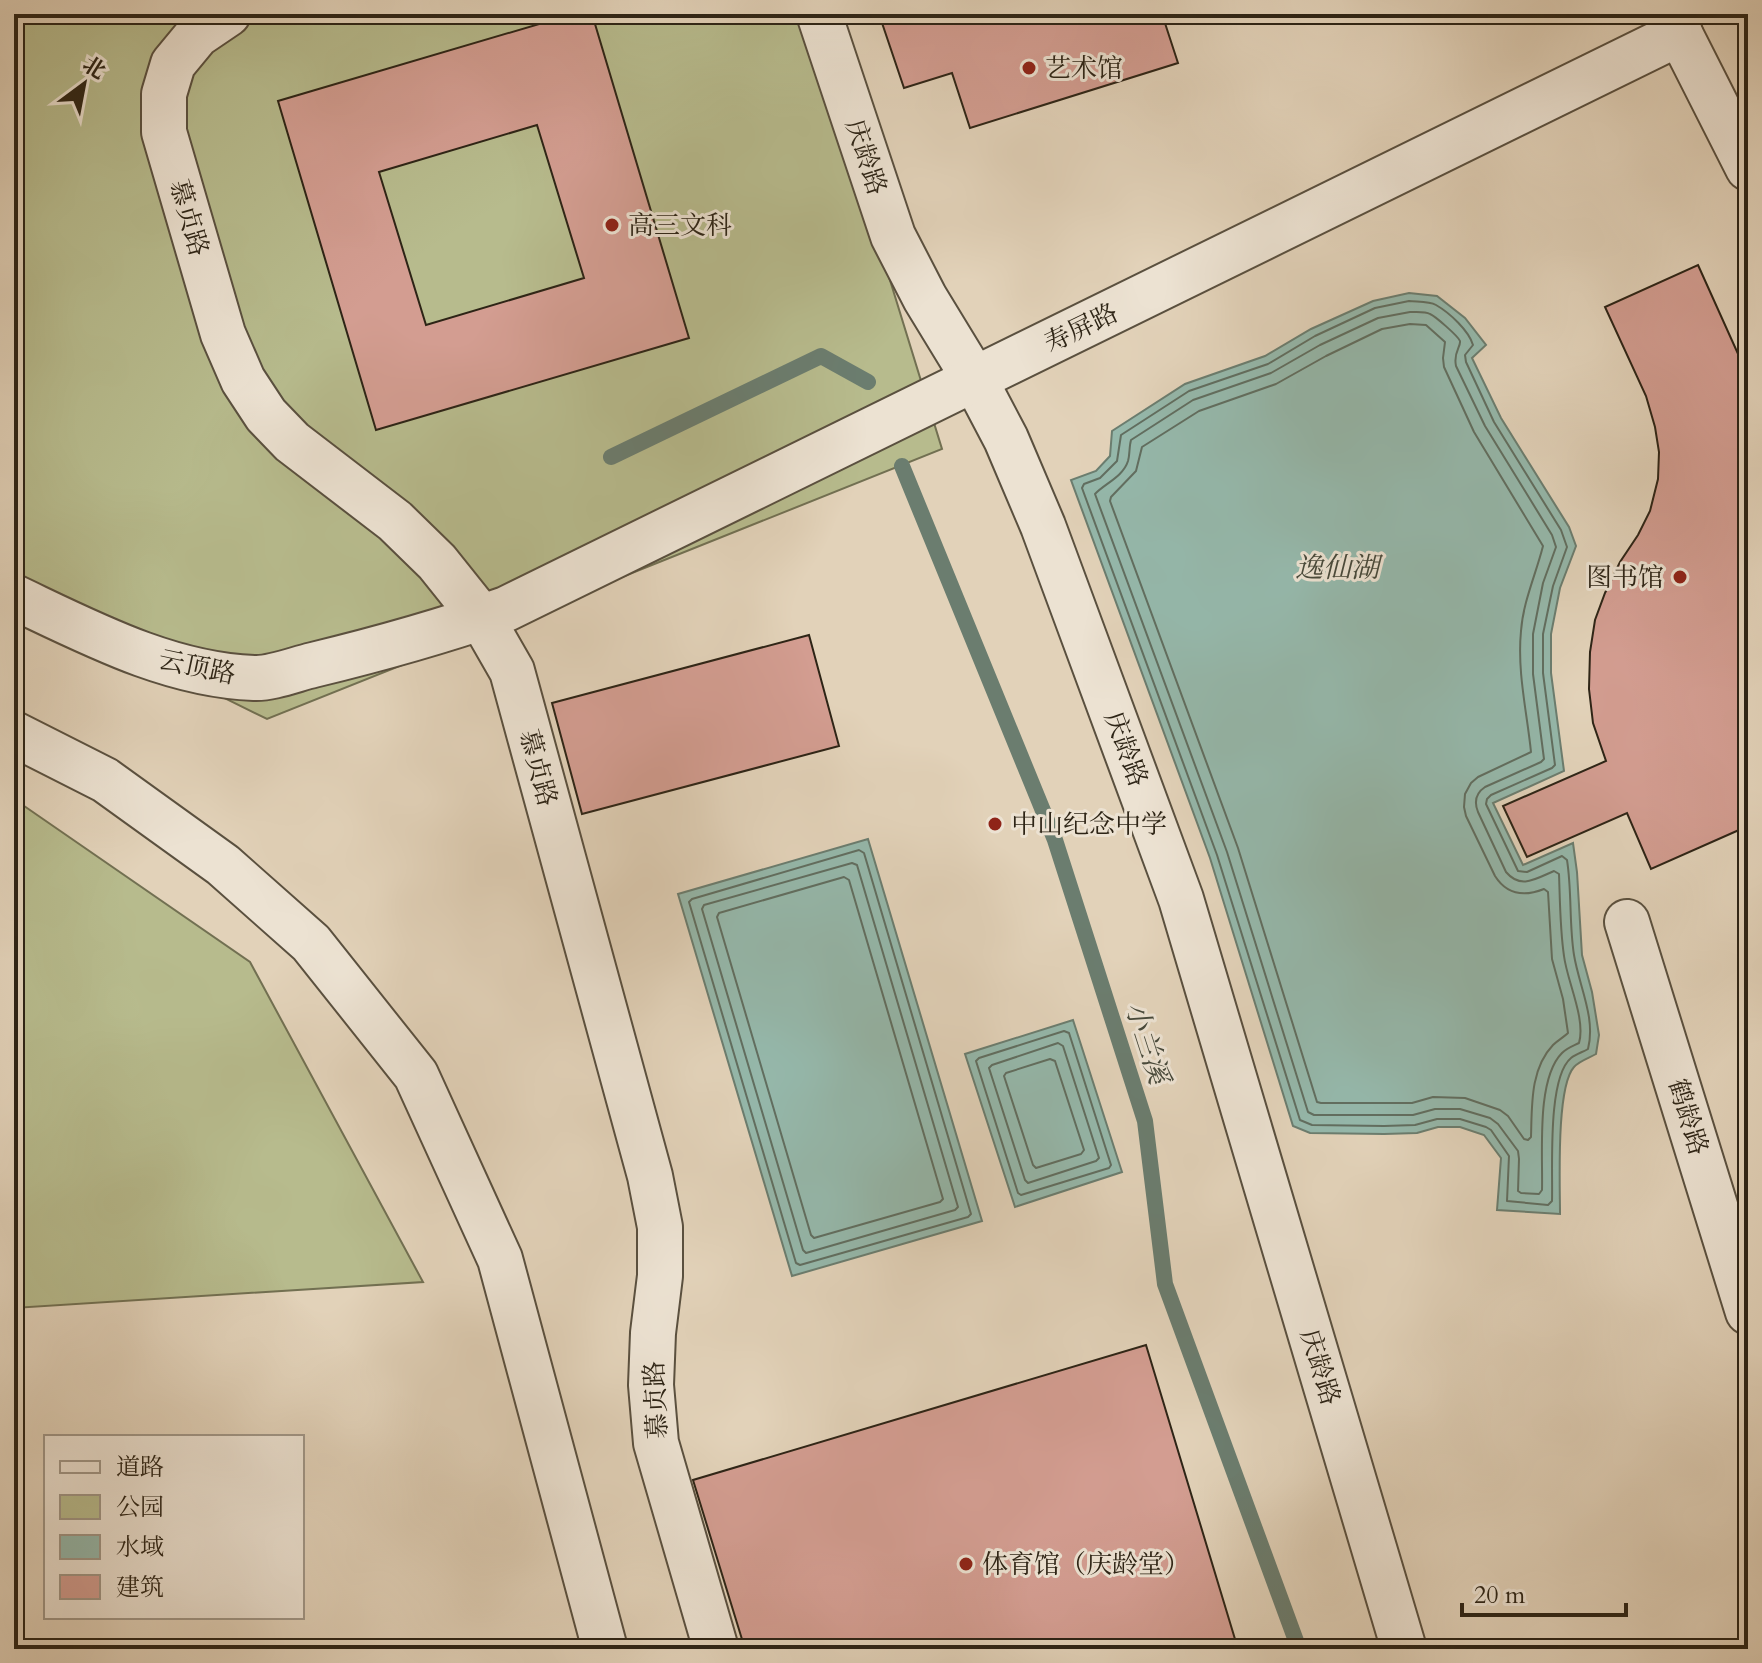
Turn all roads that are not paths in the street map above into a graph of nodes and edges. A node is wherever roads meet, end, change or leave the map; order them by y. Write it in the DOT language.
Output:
graph roads {
  1 [pos="228,14"];
  2 [pos="819,14"];
  3 [pos="1675,24"];
  4 [pos="1748,168"];
  5 [pos="975,380"];
  6 [pos="14,597"];
  7 [pos="481,617"];
  8 [pos="14,734"];
  9 [pos="1627,922"];
  10 [pos="1748,1312"];
  11 [pos="605,1649"];
  12 [pos="716,1649"];
  13 [pos="1404,1649"];
  1 -- 7 [label="street, 慕贞路"];
  2 -- 5 [label="street, 庆龄路"];
  3 -- 4 [label="street"];
  3 -- 5 [label="street, 寿屏路"];
  5 -- 7 [label="street, 寿屏路"];
  5 -- 13 [label="street, 庆龄路"];
  6 -- 7 [label="street, 云顶路"];
  7 -- 12 [label="street, 慕贞路"];
  8 -- 11 [label="street"];
  9 -- 10 [label="street, 鹤龄路"];
}
